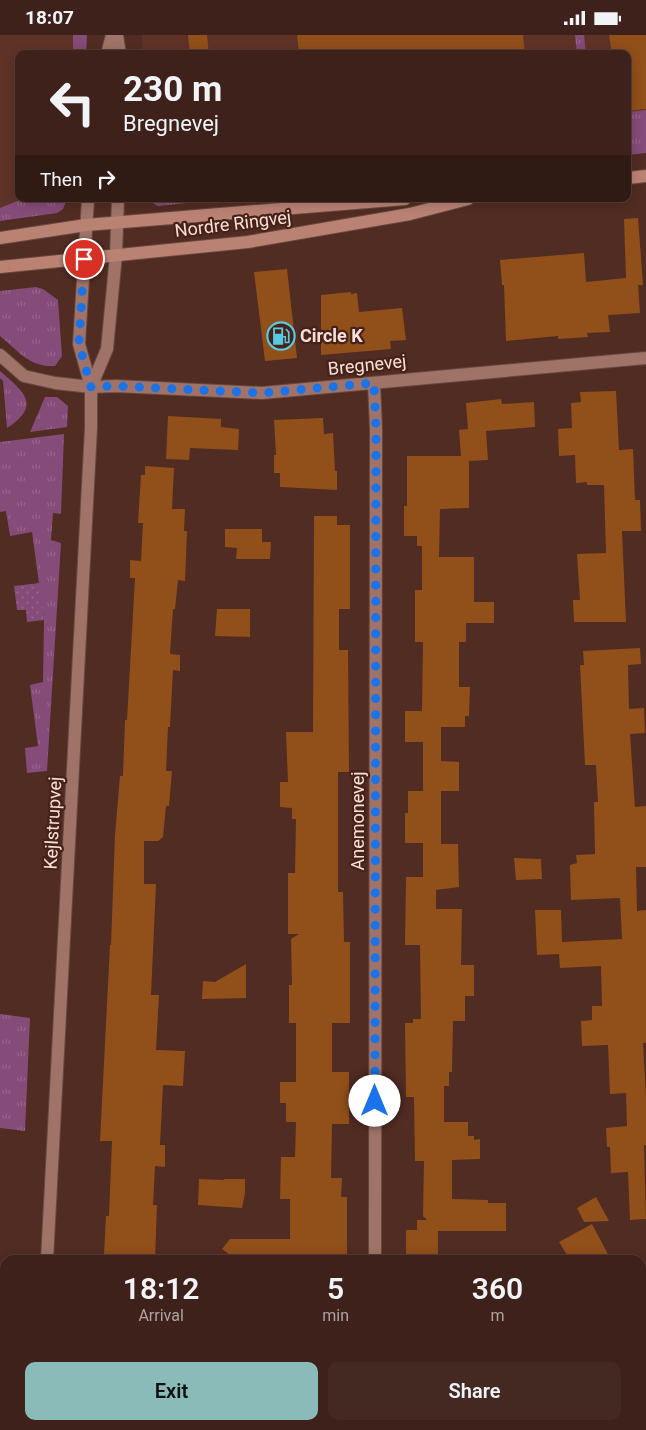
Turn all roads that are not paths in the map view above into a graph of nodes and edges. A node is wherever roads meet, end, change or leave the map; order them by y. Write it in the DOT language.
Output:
graph roads {
  1 [pos="112,35"];
  2 [pos="117,35"];
  3 [pos="107,50"];
  4 [pos="119,50"];
  5 [pos="646,176"];
  6 [pos="631,178"];
  7 [pos="88,202"];
  8 [pos="118,202"];
  9 [pos="367,202"];
  10 [pos="456,202"];
  11 [pos="117,222"];
  12 [pos="86,225"];
  13 [pos="0,238"];
  14 [pos="116,255"];
  15 [pos="84,259"];
  16 [pos="0,267"];
  17 [pos="0,355"];
  18 [pos="646,358"];
  19 [pos="374,383"];
  20 [pos="91,387"];
  21 [pos="47,1255"];
  22 [pos="375,1255"];
  1 -- 3 [label="street"];
  2 -- 4 [label="street"];
  5 -- 6 [label="main road"];
  7 -- 12 [label="street, Kejlstrupvej"];
  8 -- 11 [label="street, Kejlstrupvej"];
  9 -- 11 [label="main road, Nordre Ringvej"];
  10 -- 14 [label="main road, Nordre Ringvej"];
  11 -- 12 [label="main road, Nordre Ringvej"];
  11 -- 14 [label="street, Kejlstrupvej"];
  12 -- 13 [label="main road, Nordre Ringvej"];
  12 -- 15 [label="street, Kejlstrupvej"];
  14 -- 15 [label="main road, Nordre Ringvej"];
  14 -- 20 [label="street, Kejlstrupvej"];
  15 -- 16 [label="main road, Nordre Ringvej"];
  15 -- 20 [label="street, Kejlstrupvej"];
  17 -- 20 [label="street, Bregnevej"];
  18 -- 19 [label="street, Bregnevej"];
  19 -- 20 [label="street, Bregnevej"];
  19 -- 22 [label="street, Anemonevej"];
  20 -- 21 [label="street, Kejlstrupvej"];
}
